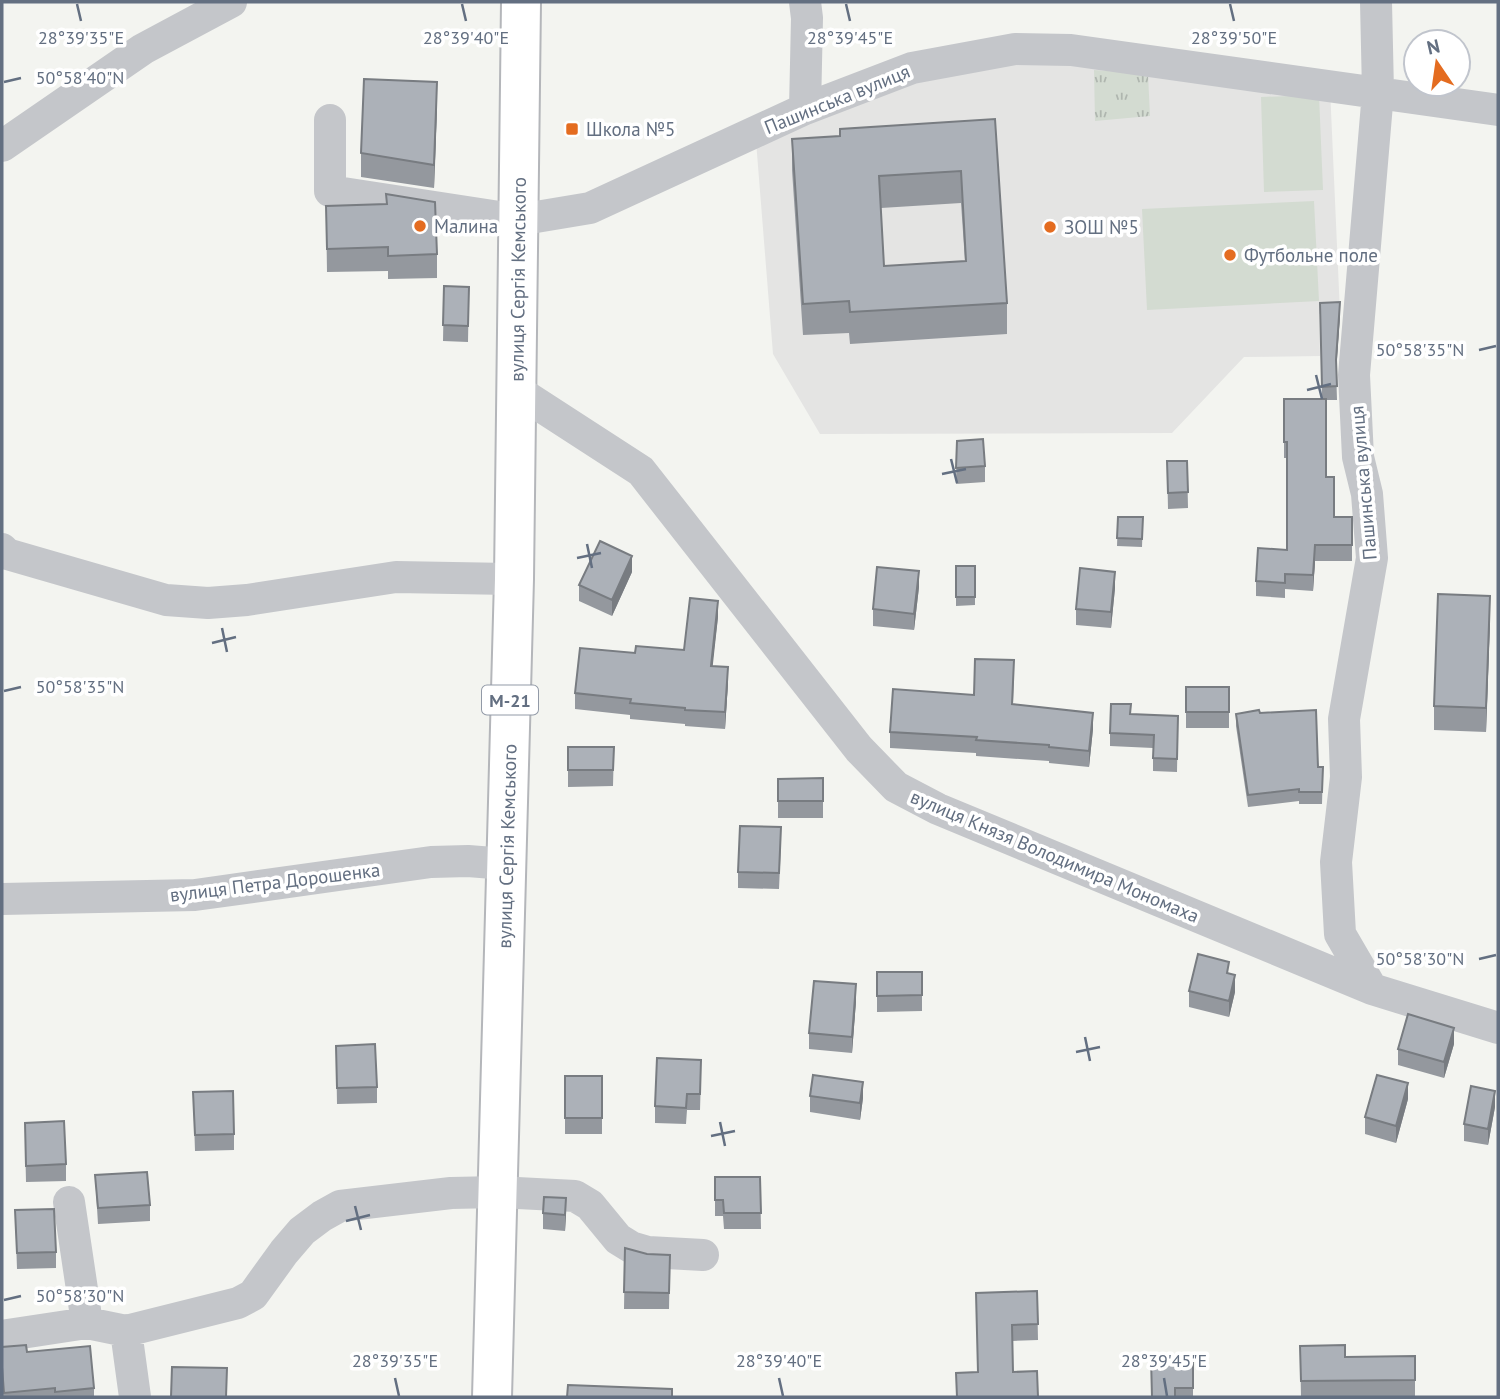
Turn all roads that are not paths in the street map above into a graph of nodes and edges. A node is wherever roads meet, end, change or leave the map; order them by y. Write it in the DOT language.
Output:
graph roads {
  1 [pos="231,2"];
  2 [pos="521,2"];
  3 [pos="805,2"];
  4 [pos="1376,2"];
  5 [pos="1378,92"];
  6 [pos="805,109"];
  7 [pos="1498,110"];
  8 [pos="330,120"];
  9 [pos="2,146"];
  10 [pos="518,220"];
  11 [pos="516,390"];
  12 [pos="2,549"];
  13 [pos="514,579"];
  14 [pos="506,864"];
  15 [pos="2,899"];
  16 [pos="1372,989"];
  17 [pos="1498,1028"];
  18 [pos="498,1192"];
  19 [pos="69,1202"];
  20 [pos="703,1255"];
  21 [pos="87,1323"];
  22 [pos="126,1331"];
  23 [pos="2,1336"];
  24 [pos="135,1397"];
  25 [pos="492,1397"];
  1 -- 9 [label="street"];
  2 -- 10 [label="highway, вулиця Сергія Кемського / М-21"];
  3 -- 6 [label="street"];
  4 -- 5 [label="street"];
  5 -- 6 [label="street, Пашинська вулиця"];
  5 -- 7 [label="street, Пашинська вулиця"];
  5 -- 16 [label="street, Пашинська вулиця"];
  6 -- 10 [label="street, Пашинська вулиця"];
  8 -- 10 [label="street, Пашинська вулиця"];
  10 -- 11 [label="highway, вулиця Сергія Кемського / М-21"];
  11 -- 13 [label="highway, вулиця Сергія Кемського / М-21"];
  11 -- 16 [label="street, вулиця Князя Володимира Мономаха"];
  12 -- 13 [label="street"];
  13 -- 14 [label="highway, вулиця Сергія Кемського / М-21"];
  14 -- 15 [label="street, вулиця Петра Дорошенка"];
  14 -- 18 [label="highway, вулиця Сергія Кемського / М-21"];
  16 -- 17 [label="street, вулиця Князя Володимира Мономаха"];
  18 -- 20 [label="street"];
  18 -- 22 [label="street"];
  18 -- 25 [label="highway, вулиця Сергія Кемського / М-21"];
  19 -- 21 [label="street"];
  21 -- 22 [label="street"];
  21 -- 23 [label="street"];
  22 -- 24 [label="street"];
}
